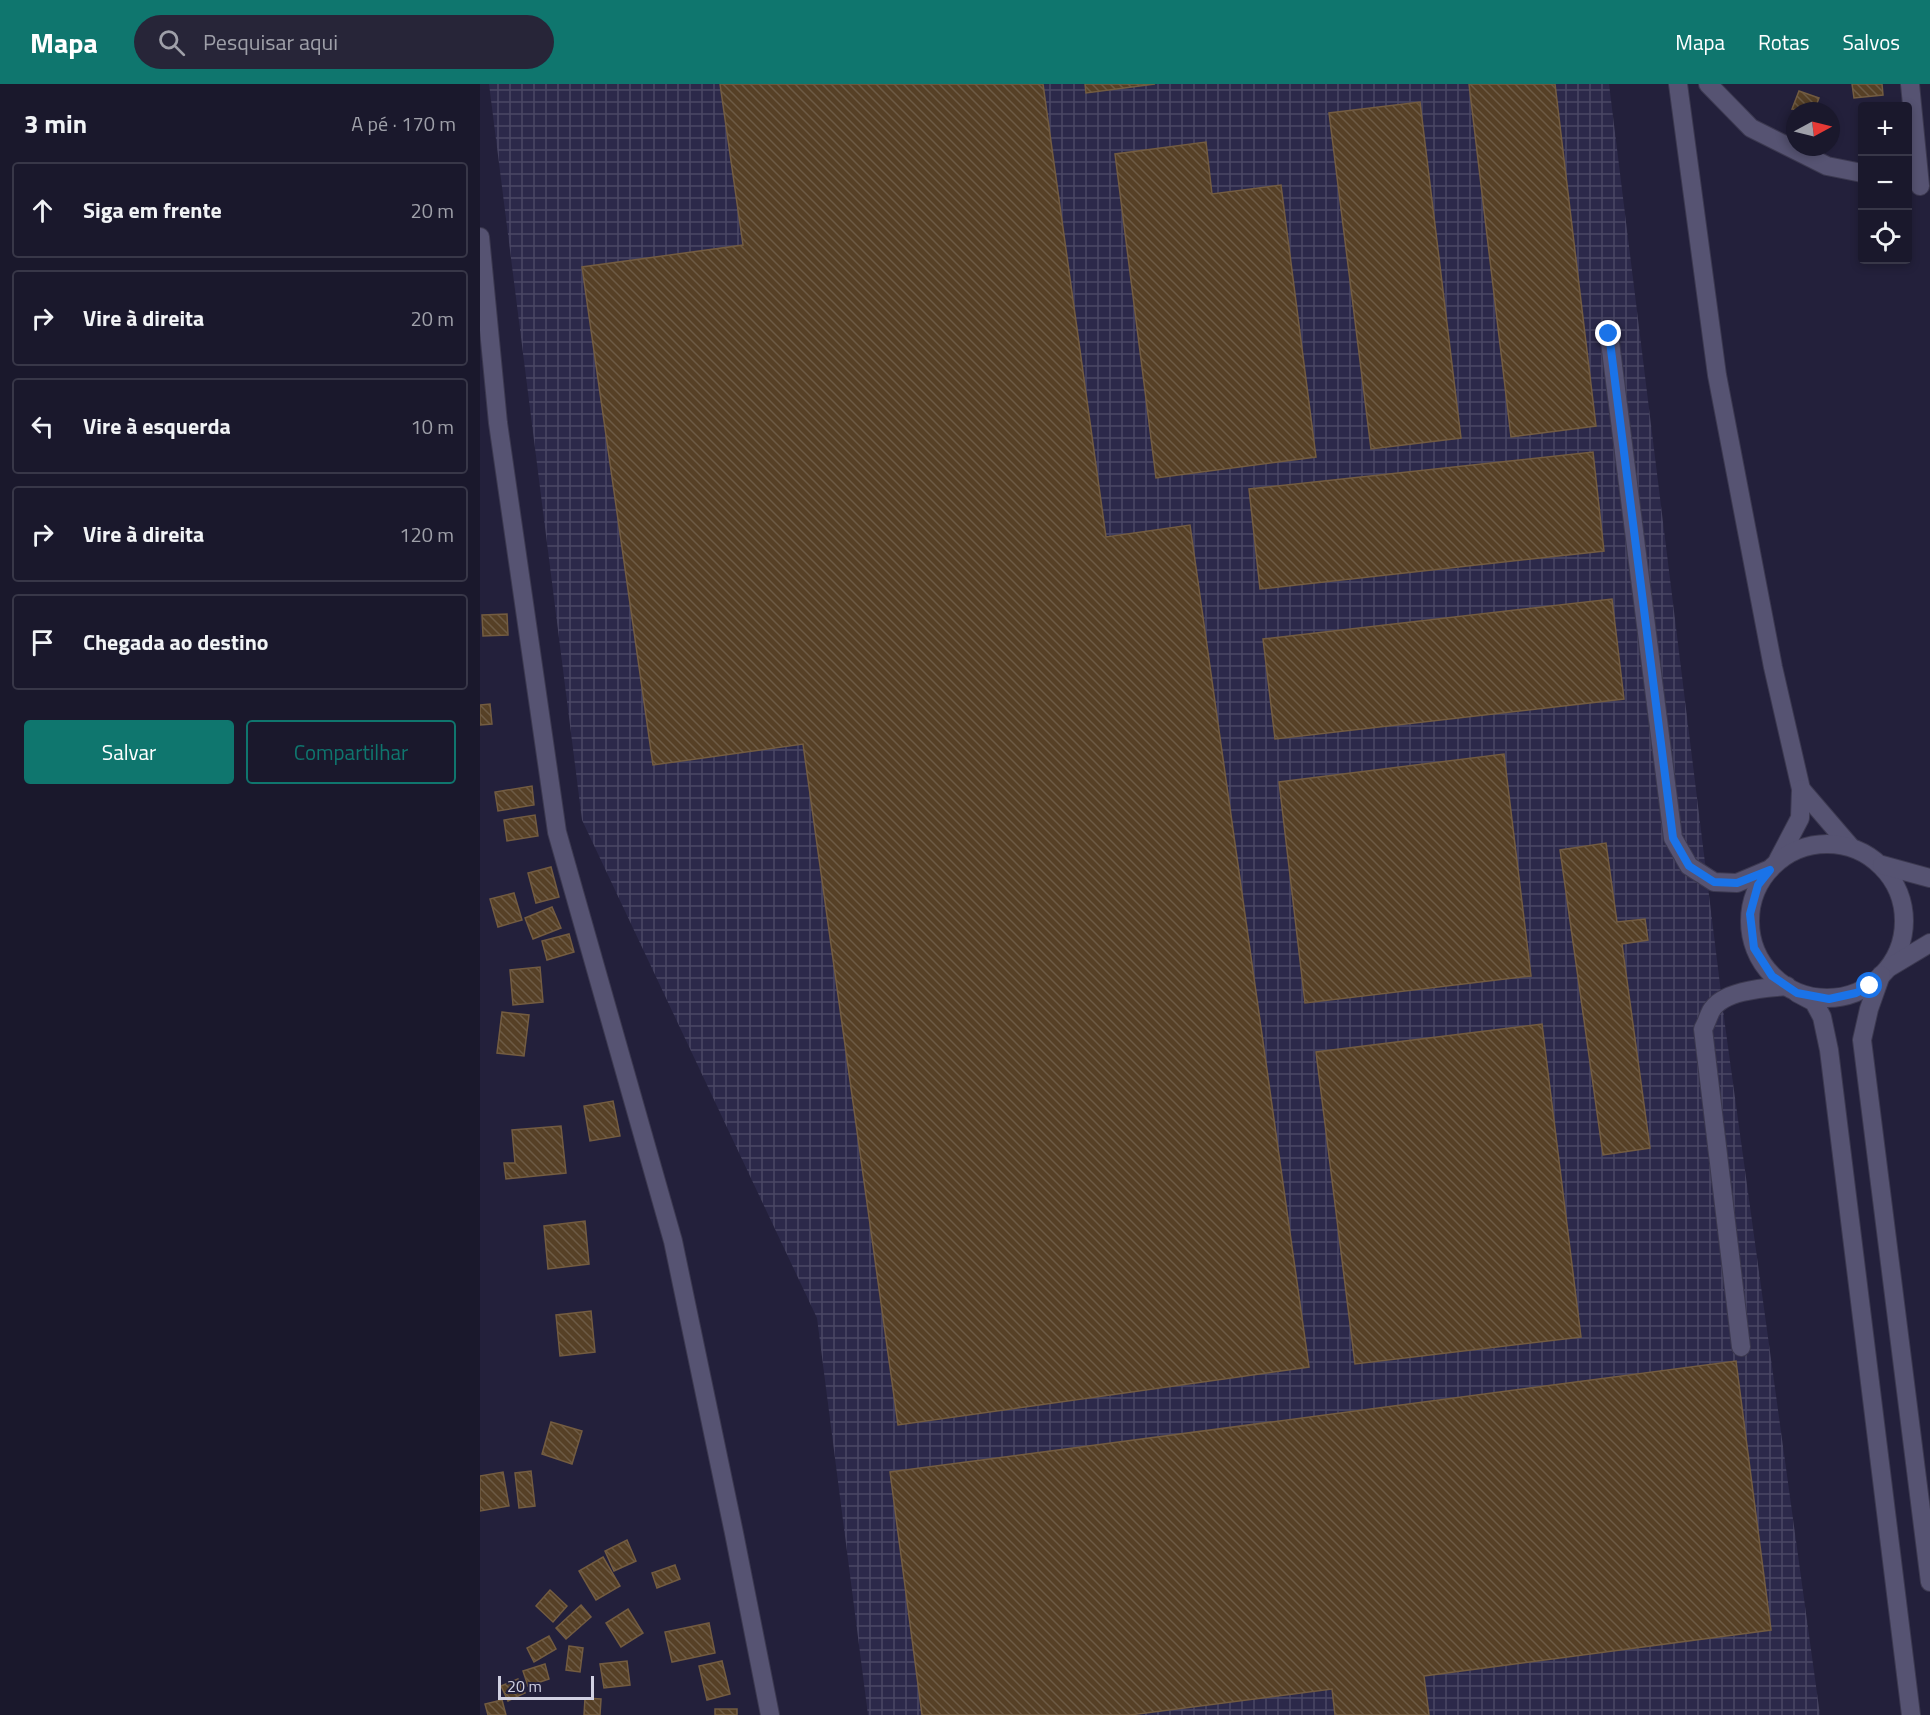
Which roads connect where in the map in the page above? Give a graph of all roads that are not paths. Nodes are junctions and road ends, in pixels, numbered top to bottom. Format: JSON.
{"nodes":[{"id":1,"x":1678,"y":84,"type":"edge"},
{"id":2,"x":1708,"y":84,"type":"edge"},
{"id":3,"x":1910,"y":84,"type":"edge"},
{"id":4,"x":1858,"y":172,"type":"edge"},
{"id":5,"x":1919,"y":185,"type":"edge"},
{"id":6,"x":480,"y":237,"type":"edge"},
{"id":7,"x":1609,"y":334,"type":"dead end"},
{"id":8,"x":1801,"y":789,"type":"junction"},
{"id":9,"x":1850,"y":846,"type":"junction"},
{"id":10,"x":1774,"y":865,"type":"junction"},
{"id":11,"x":1882,"y":866,"type":"junction"},
{"id":12,"x":1930,"y":878,"type":"edge"},
{"id":13,"x":1930,"y":943,"type":"edge"},
{"id":14,"x":1886,"y":971,"type":"junction"},
{"id":15,"x":1792,"y":989,"type":"junction"},
{"id":16,"x":1741,"y":1347,"type":"dead end"},
{"id":17,"x":1930,"y":1582,"type":"edge"},
{"id":18,"x":770,"y":1715,"type":"edge"},
{"id":19,"x":1911,"y":1715,"type":"edge"}],
"edges":[{"from":1,"to":8,"type":"street"},
{"from":2,"to":4,"type":"street"},
{"from":3,"to":5,"type":"street"},
{"from":6,"to":18,"type":"street"},
{"from":7,"to":10,"type":"street"},
{"from":8,"to":9,"type":"street"},
{"from":8,"to":10,"type":"street"},
{"from":9,"to":10,"type":"street"},
{"from":9,"to":11,"type":"street"},
{"from":10,"to":15,"type":"street"},
{"from":11,"to":12,"type":"street"},
{"from":11,"to":14,"type":"street"},
{"from":13,"to":14,"type":"street"},
{"from":14,"to":15,"type":"street"},
{"from":14,"to":17,"type":"street"},
{"from":15,"to":16,"type":"street"},
{"from":15,"to":19,"type":"street"}]}
